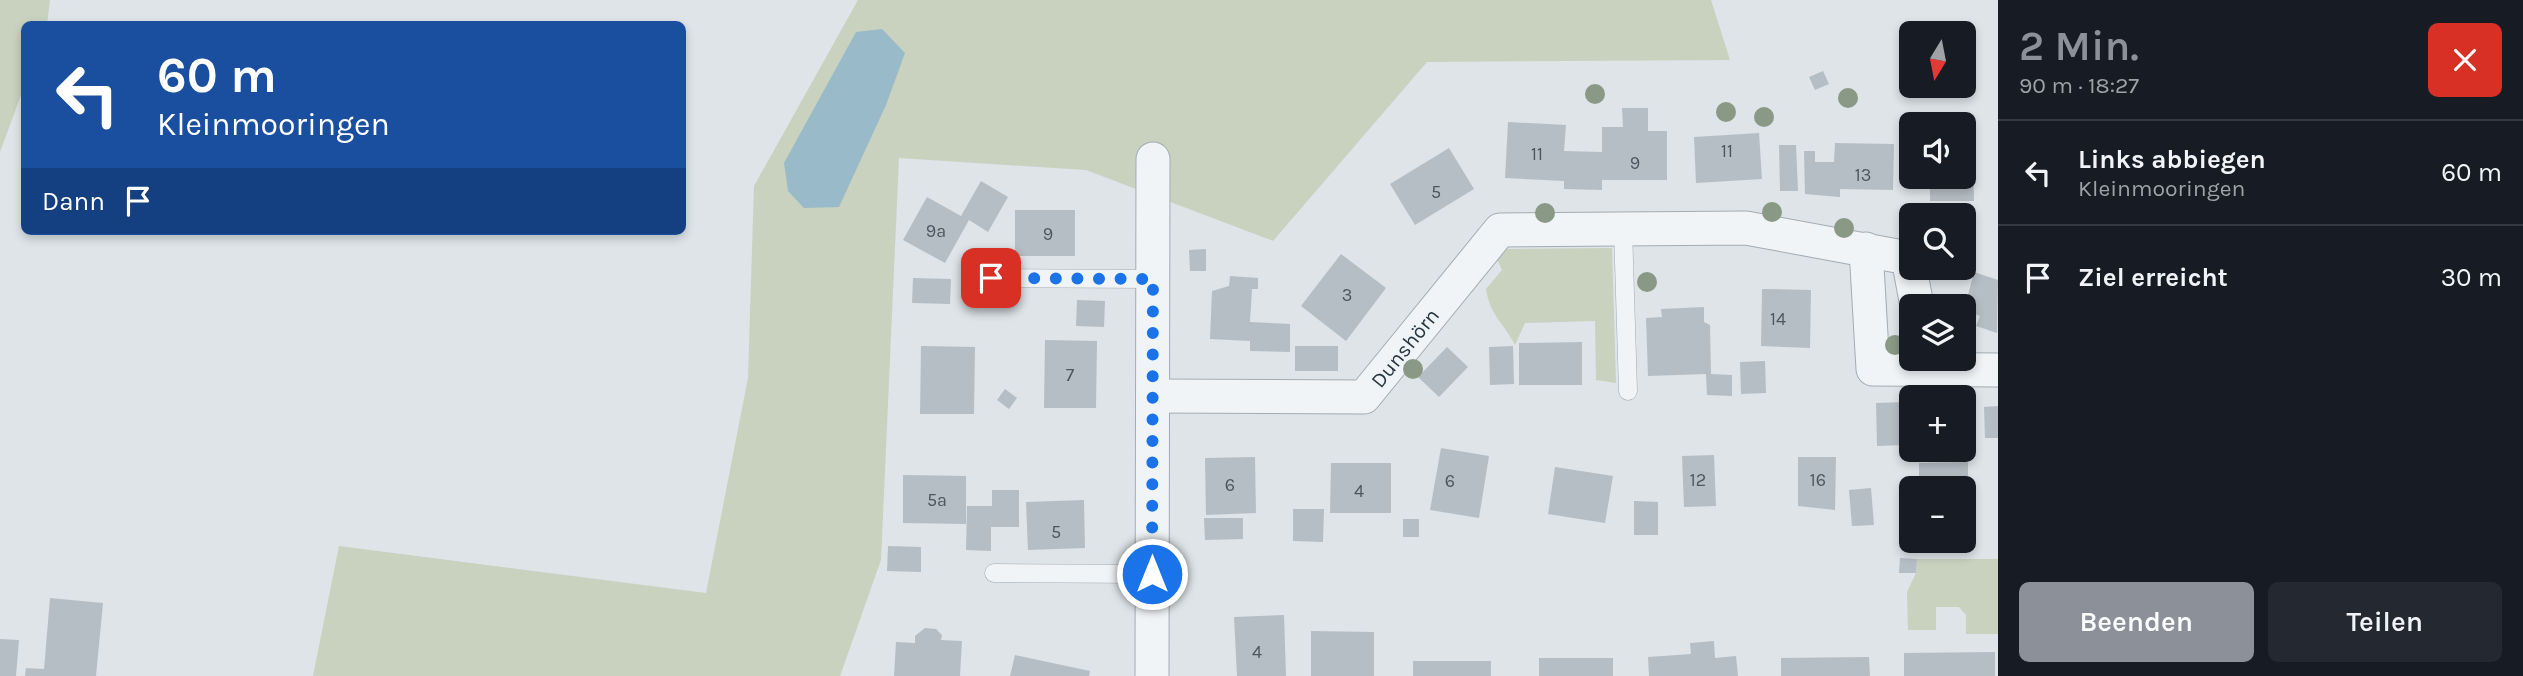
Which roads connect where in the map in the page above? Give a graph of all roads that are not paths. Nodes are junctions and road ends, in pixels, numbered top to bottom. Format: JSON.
{"nodes":[{"id":1,"x":1153,"y":159,"type":"dead end"},
{"id":2,"x":1623,"y":229,"type":"junction"},
{"id":3,"x":1866,"y":249,"type":"junction"},
{"id":4,"x":991,"y":278,"type":"dead end"},
{"id":5,"x":1153,"y":279,"type":"junction"},
{"id":6,"x":1915,"y":294,"type":"edge"},
{"id":7,"x":1899,"y":367,"type":"edge"},
{"id":8,"x":1976,"y":368,"type":"edge"},
{"id":9,"x":1998,"y":370,"type":"edge"},
{"id":10,"x":1628,"y":391,"type":"dead end"},
{"id":11,"x":1153,"y":396,"type":"junction"},
{"id":12,"x":994,"y":573,"type":"dead end"},
{"id":13,"x":1152,"y":574,"type":"junction"},
{"id":14,"x":1152,"y":676,"type":"edge"}],
"edges":[{"from":1,"to":5,"type":"street"},
{"from":2,"to":3,"type":"street","name":"Dunshörn"},
{"from":2,"to":10,"type":"lane"},
{"from":2,"to":11,"type":"street","name":"Dunshörn"},
{"from":3,"to":6,"type":"street","name":"Dunshörn"},
{"from":3,"to":7,"type":"street"},
{"from":4,"to":5,"type":"lane"},
{"from":5,"to":11,"type":"street"},
{"from":8,"to":9,"type":"street"},
{"from":11,"to":13,"type":"street"},
{"from":12,"to":13,"type":"lane"},
{"from":13,"to":14,"type":"street"}]}
